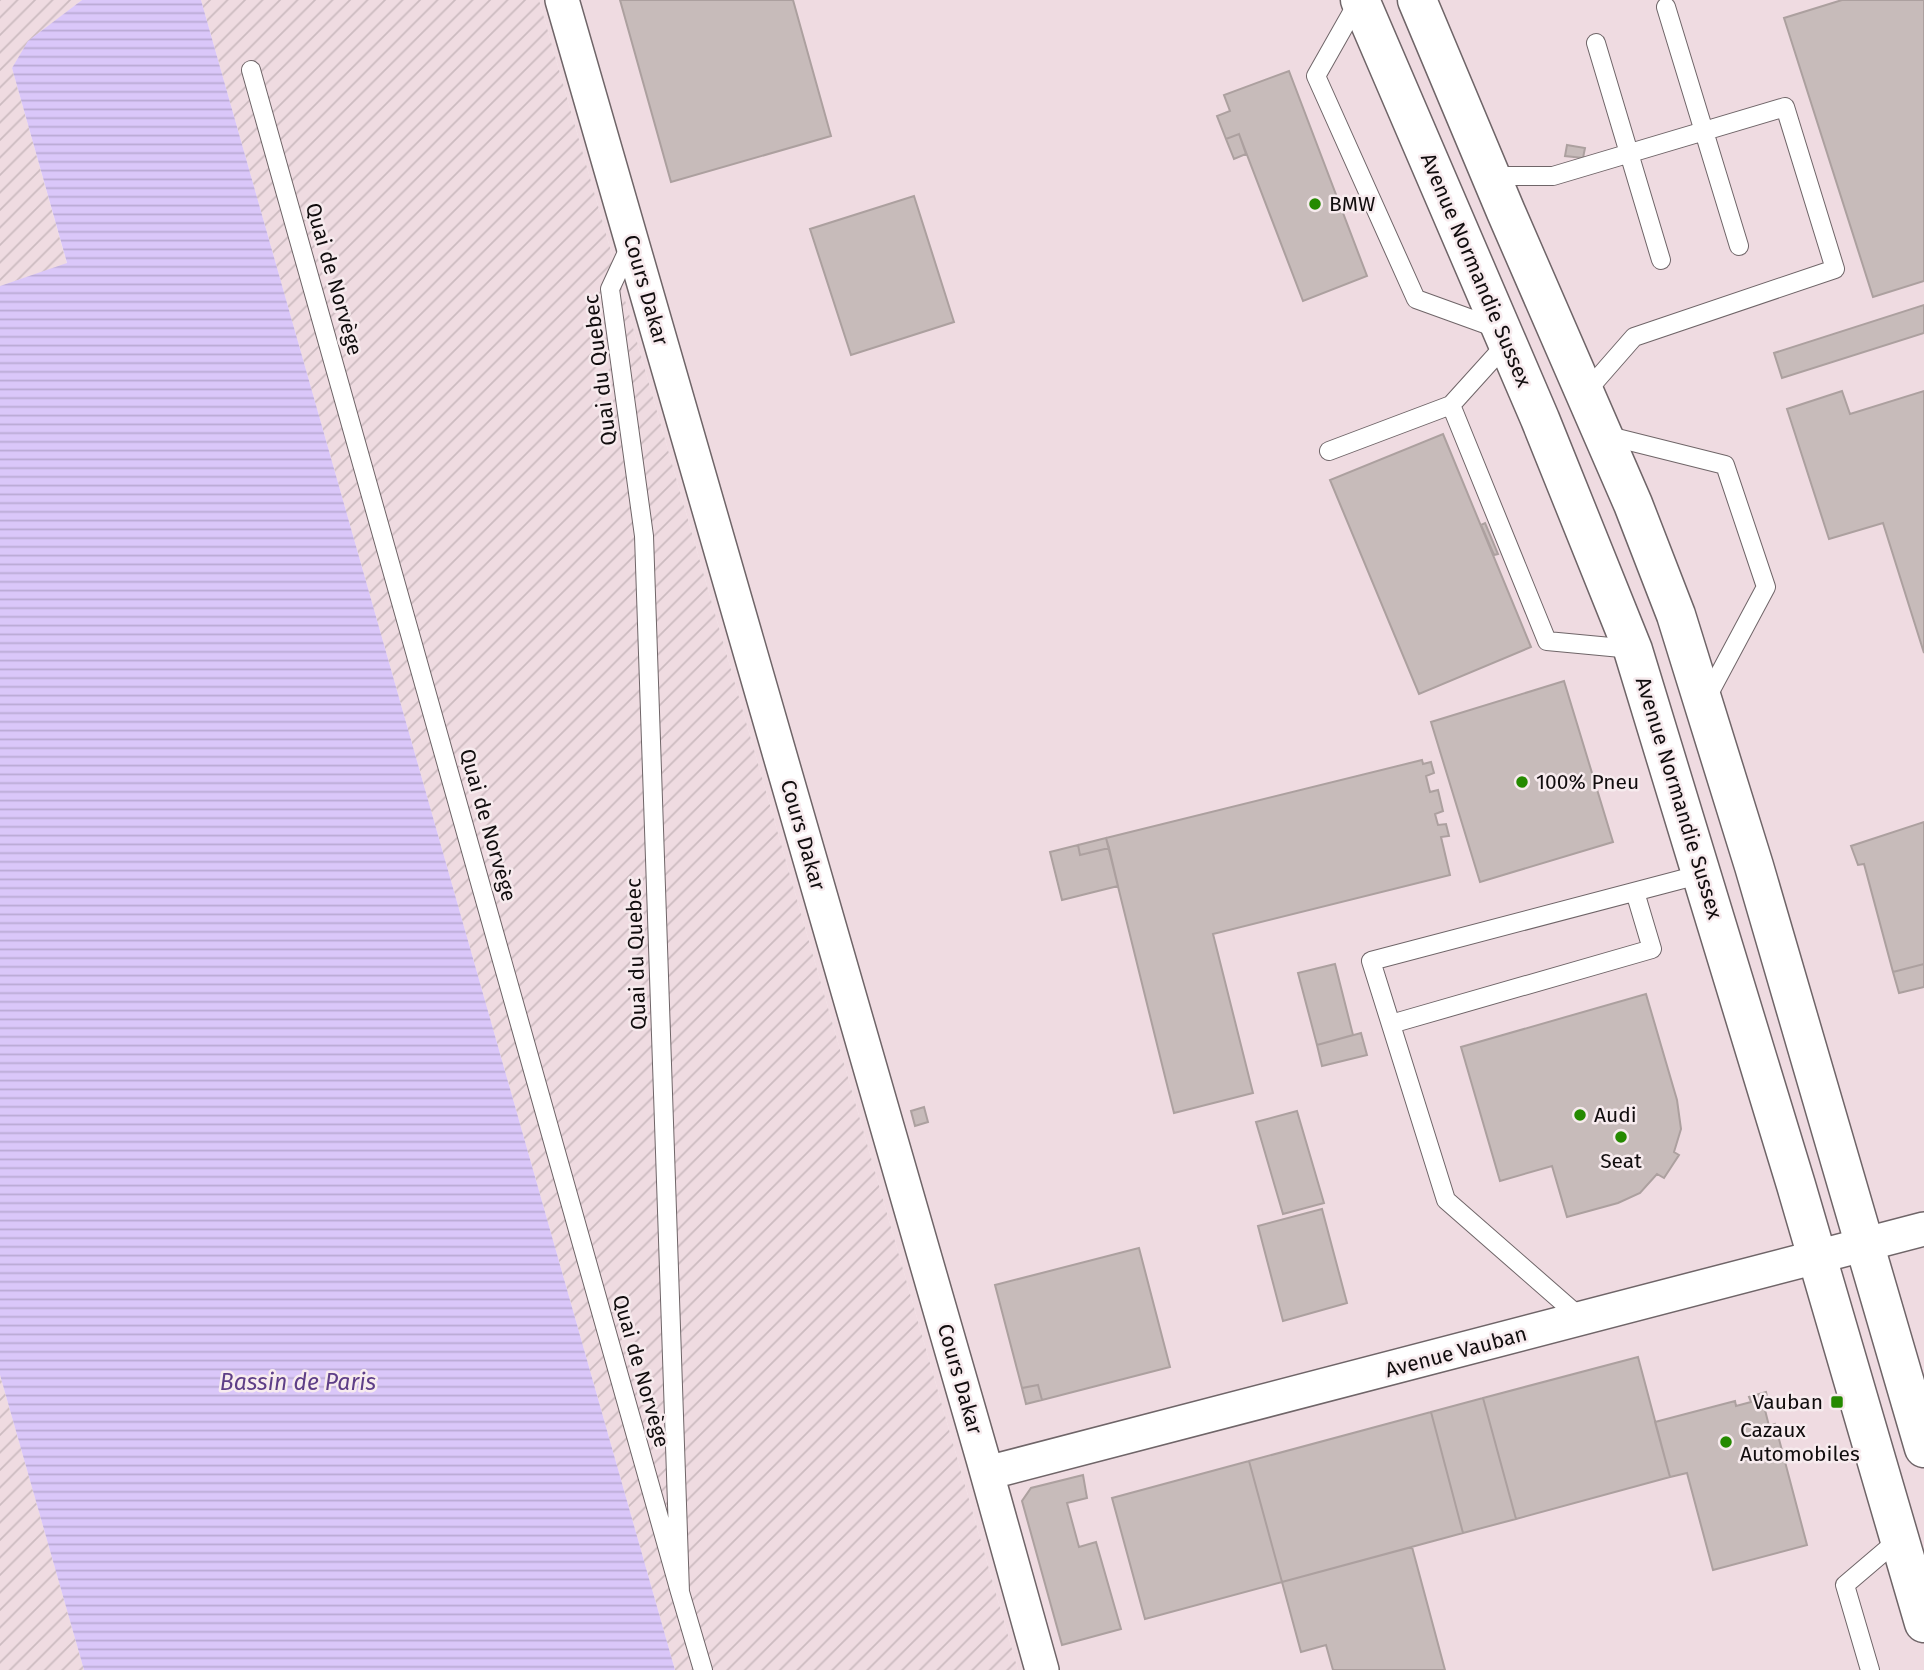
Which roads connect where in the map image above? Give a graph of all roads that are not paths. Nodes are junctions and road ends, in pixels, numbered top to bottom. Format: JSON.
{"nodes":[{"id":1,"x":562,"y":0,"type":"edge"},
{"id":2,"x":1360,"y":0,"type":"edge"},
{"id":3,"x":1417,"y":0,"type":"edge"},
{"id":4,"x":1666,"y":6,"type":"dead end"},
{"id":5,"x":1596,"y":43,"type":"dead end"},
{"id":6,"x":251,"y":70,"type":"dead end"},
{"id":7,"x":1704,"y":132,"type":"junction"},
{"id":8,"x":1629,"y":154,"type":"junction"},
{"id":9,"x":1490,"y":176,"type":"junction"},
{"id":10,"x":632,"y":241,"type":"junction"},
{"id":11,"x":1740,"y":246,"type":"dead end"},
{"id":12,"x":1661,"y":260,"type":"dead end"},
{"id":13,"x":1505,"y":337,"type":"junction"},
{"id":14,"x":1585,"y":393,"type":"junction"},
{"id":15,"x":1451,"y":405,"type":"junction"},
{"id":16,"x":1603,"y":435,"type":"junction"},
{"id":17,"x":1329,"y":451,"type":"dead end"},
{"id":18,"x":1633,"y":650,"type":"junction"},
{"id":19,"x":1704,"y":705,"type":"junction"},
{"id":20,"x":1702,"y":874,"type":"junction"},
{"id":21,"x":1635,"y":892,"type":"junction"},
{"id":22,"x":1391,"y":1024,"type":"junction"},
{"id":23,"x":1924,"y":1229,"type":"edge"},
{"id":24,"x":1864,"y":1245,"type":"junction"},
{"id":25,"x":1816,"y":1257,"type":"junction"},
{"id":26,"x":1582,"y":1319,"type":"junction"},
{"id":27,"x":1924,"y":1448,"type":"edge"},
{"id":28,"x":987,"y":1473,"type":"junction"},
{"id":29,"x":1899,"y":1539,"type":"junction"},
{"id":30,"x":680,"y":1592,"type":"junction"},
{"id":31,"x":1924,"y":1623,"type":"edge"},
{"id":32,"x":704,"y":1670,"type":"edge"},
{"id":33,"x":1042,"y":1670,"type":"edge"},
{"id":34,"x":1870,"y":1670,"type":"edge"}],
"edges":[{"from":1,"to":10,"type":"street","name":"Cours Dakar"},
{"from":2,"to":13,"type":"main road","name":"Avenue Normandie Sussex"},
{"from":2,"to":13,"type":"lane"},
{"from":3,"to":9,"type":"main road"},
{"from":4,"to":7,"type":"lane"},
{"from":5,"to":8,"type":"lane"},
{"from":6,"to":30,"type":"lane","name":"Quai de Norvège"},
{"from":7,"to":8,"type":"lane"},
{"from":7,"to":11,"type":"lane"},
{"from":7,"to":14,"type":"lane"},
{"from":8,"to":9,"type":"lane"},
{"from":8,"to":12,"type":"lane"},
{"from":9,"to":14,"type":"main road"},
{"from":10,"to":28,"type":"street","name":"Cours Dakar"},
{"from":10,"to":30,"type":"lane","name":"Quai du Quebec"},
{"from":13,"to":15,"type":"lane"},
{"from":13,"to":18,"type":"main road","name":"Avenue Normandie Sussex"},
{"from":14,"to":16,"type":"main road"},
{"from":15,"to":17,"type":"lane"},
{"from":15,"to":18,"type":"lane"},
{"from":16,"to":19,"type":"main road"},
{"from":16,"to":19,"type":"lane"},
{"from":18,"to":20,"type":"main road","name":"Avenue Normandie Sussex"},
{"from":19,"to":24,"type":"main road"},
{"from":20,"to":21,"type":"lane"},
{"from":20,"to":25,"type":"main road","name":"Avenue Normandie Sussex"},
{"from":21,"to":22,"type":"lane"},
{"from":21,"to":22,"type":"lane"},
{"from":22,"to":26,"type":"lane"},
{"from":23,"to":24,"type":"street","name":"Avenue Vauban"},
{"from":24,"to":25,"type":"street","name":"Avenue Vauban"},
{"from":24,"to":27,"type":"main road"},
{"from":25,"to":26,"type":"street","name":"Avenue Vauban"},
{"from":25,"to":29,"type":"main road","name":"Avenue Normandie Sussex"},
{"from":26,"to":28,"type":"street","name":"Avenue Vauban"},
{"from":28,"to":33,"type":"street","name":"Cours Dakar"},
{"from":29,"to":31,"type":"main road","name":"Avenue Normandie Sussex"},
{"from":29,"to":34,"type":"lane"},
{"from":30,"to":32,"type":"lane","name":"Quai du Quebec"}]}
